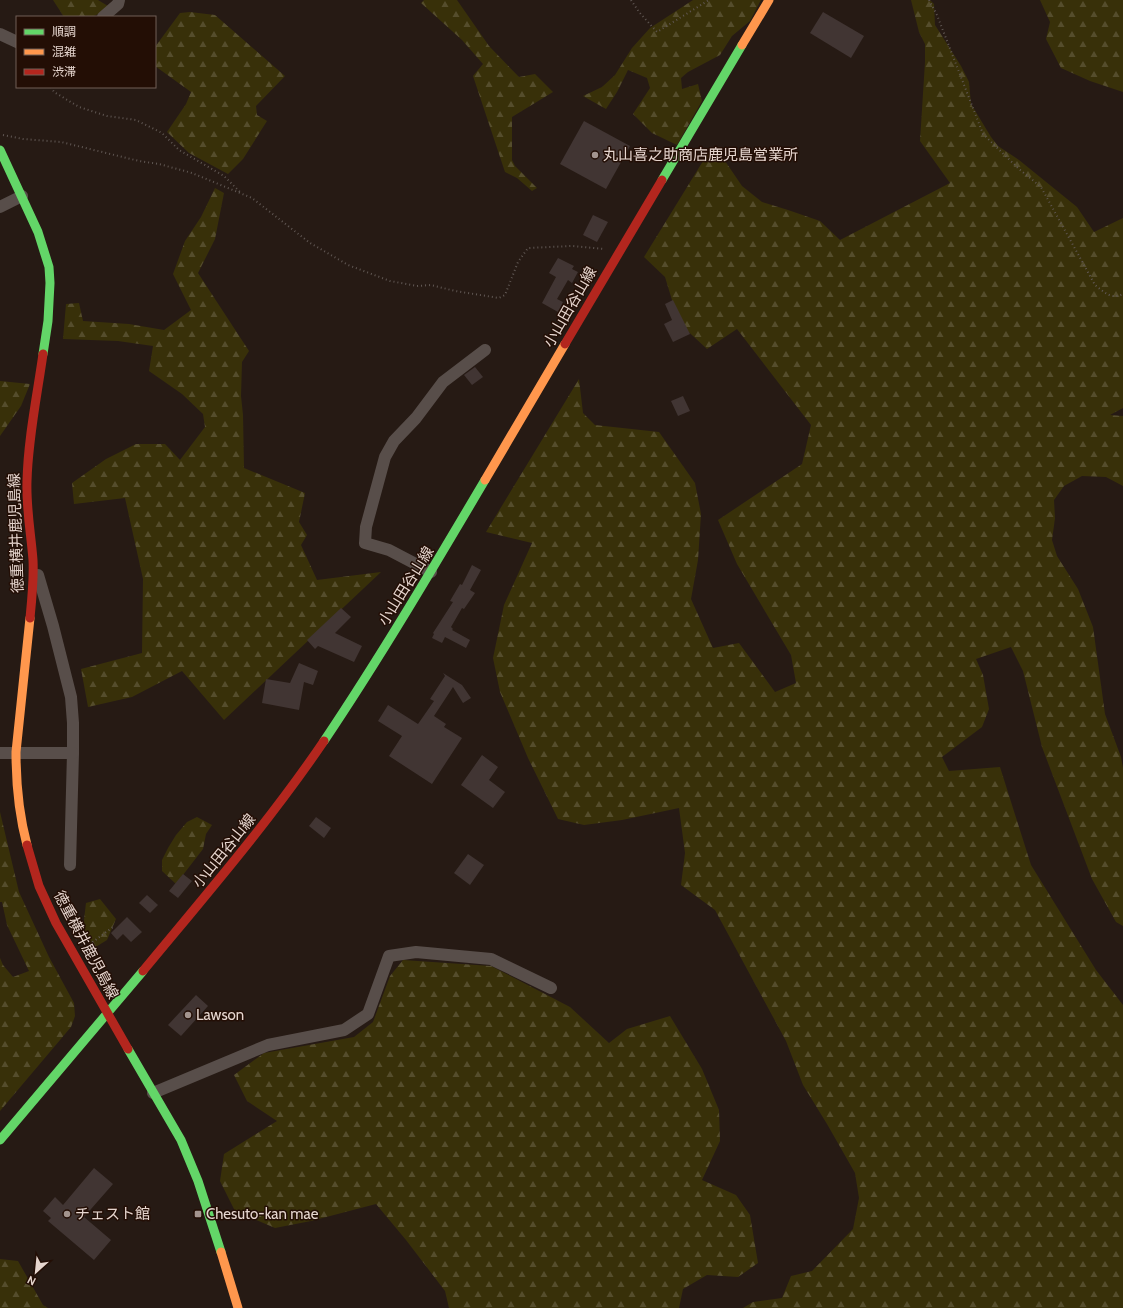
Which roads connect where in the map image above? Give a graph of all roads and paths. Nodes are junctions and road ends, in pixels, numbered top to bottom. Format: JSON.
{"nodes":[{"id":1,"x":119,"y":0,"type":"edge"},
{"id":2,"x":631,"y":0,"type":"edge"},
{"id":3,"x":708,"y":0,"type":"edge"},
{"id":4,"x":769,"y":0,"type":"edge"},
{"id":5,"x":929,"y":0,"type":"edge"},
{"id":6,"x":104,"y":16,"type":"edge"},
{"id":7,"x":0,"y":34,"type":"edge"},
{"id":8,"x":16,"y":42,"type":"edge"},
{"id":9,"x":52,"y":88,"type":"edge"},
{"id":10,"x":0,"y":135,"type":"edge"},
{"id":11,"x":0,"y":150,"type":"edge"},
{"id":12,"x":242,"y":194,"type":"junction"},
{"id":13,"x":22,"y":196,"type":"junction"},
{"id":14,"x":0,"y":207,"type":"edge"},
{"id":15,"x":620,"y":250,"type":"junction"},
{"id":16,"x":1123,"y":294,"type":"edge"},
{"id":17,"x":485,"y":350,"type":"dead end"},
{"id":18,"x":33,"y":561,"type":"junction"},
{"id":19,"x":431,"y":572,"type":"junction"},
{"id":20,"x":16,"y":752,"type":"junction"},
{"id":21,"x":0,"y":753,"type":"edge"},
{"id":22,"x":73,"y":753,"type":"junction"},
{"id":23,"x":70,"y":865,"type":"dead end"},
{"id":24,"x":113,"y":927,"type":"dead end"},
{"id":25,"x":74,"y":955,"type":"junction"},
{"id":26,"x":551,"y":988,"type":"dead end"},
{"id":27,"x":107,"y":1014,"type":"junction"},
{"id":28,"x":153,"y":1092,"type":"junction"},
{"id":29,"x":0,"y":1140,"type":"edge"},
{"id":30,"x":238,"y":1308,"type":"edge"}],
"edges":[{"from":1,"to":6,"type":"street"},
{"from":2,"to":3,"type":"path"},
{"from":4,"to":15,"type":"main road","name":"小山田谷山線"},
{"from":5,"to":16,"type":"path"},
{"from":7,"to":8,"type":"street"},
{"from":9,"to":12,"type":"path"},
{"from":10,"to":12,"type":"path"},
{"from":11,"to":13,"type":"main road","name":"徳重横井鹿児島線"},
{"from":12,"to":15,"type":"path"},
{"from":13,"to":14,"type":"street"},
{"from":13,"to":18,"type":"main road","name":"徳重横井鹿児島線"},
{"from":15,"to":19,"type":"main road","name":"小山田谷山線"},
{"from":17,"to":19,"type":"street"},
{"from":18,"to":20,"type":"main road","name":"徳重横井鹿児島線"},
{"from":18,"to":22,"type":"street"},
{"from":19,"to":27,"type":"main road","name":"小山田谷山線"},
{"from":20,"to":21,"type":"street"},
{"from":20,"to":22,"type":"street"},
{"from":20,"to":25,"type":"main road","name":"徳重横井鹿児島線"},
{"from":22,"to":23,"type":"street"},
{"from":24,"to":25,"type":"path"},
{"from":25,"to":27,"type":"main road","name":"徳重横井鹿児島線"},
{"from":26,"to":28,"type":"street"},
{"from":27,"to":28,"type":"main road","name":"徳重横井鹿児島線"},
{"from":27,"to":29,"type":"main road","name":"小山田谷山線"},
{"from":28,"to":30,"type":"main road","name":"徳重横井鹿児島線"}]}
